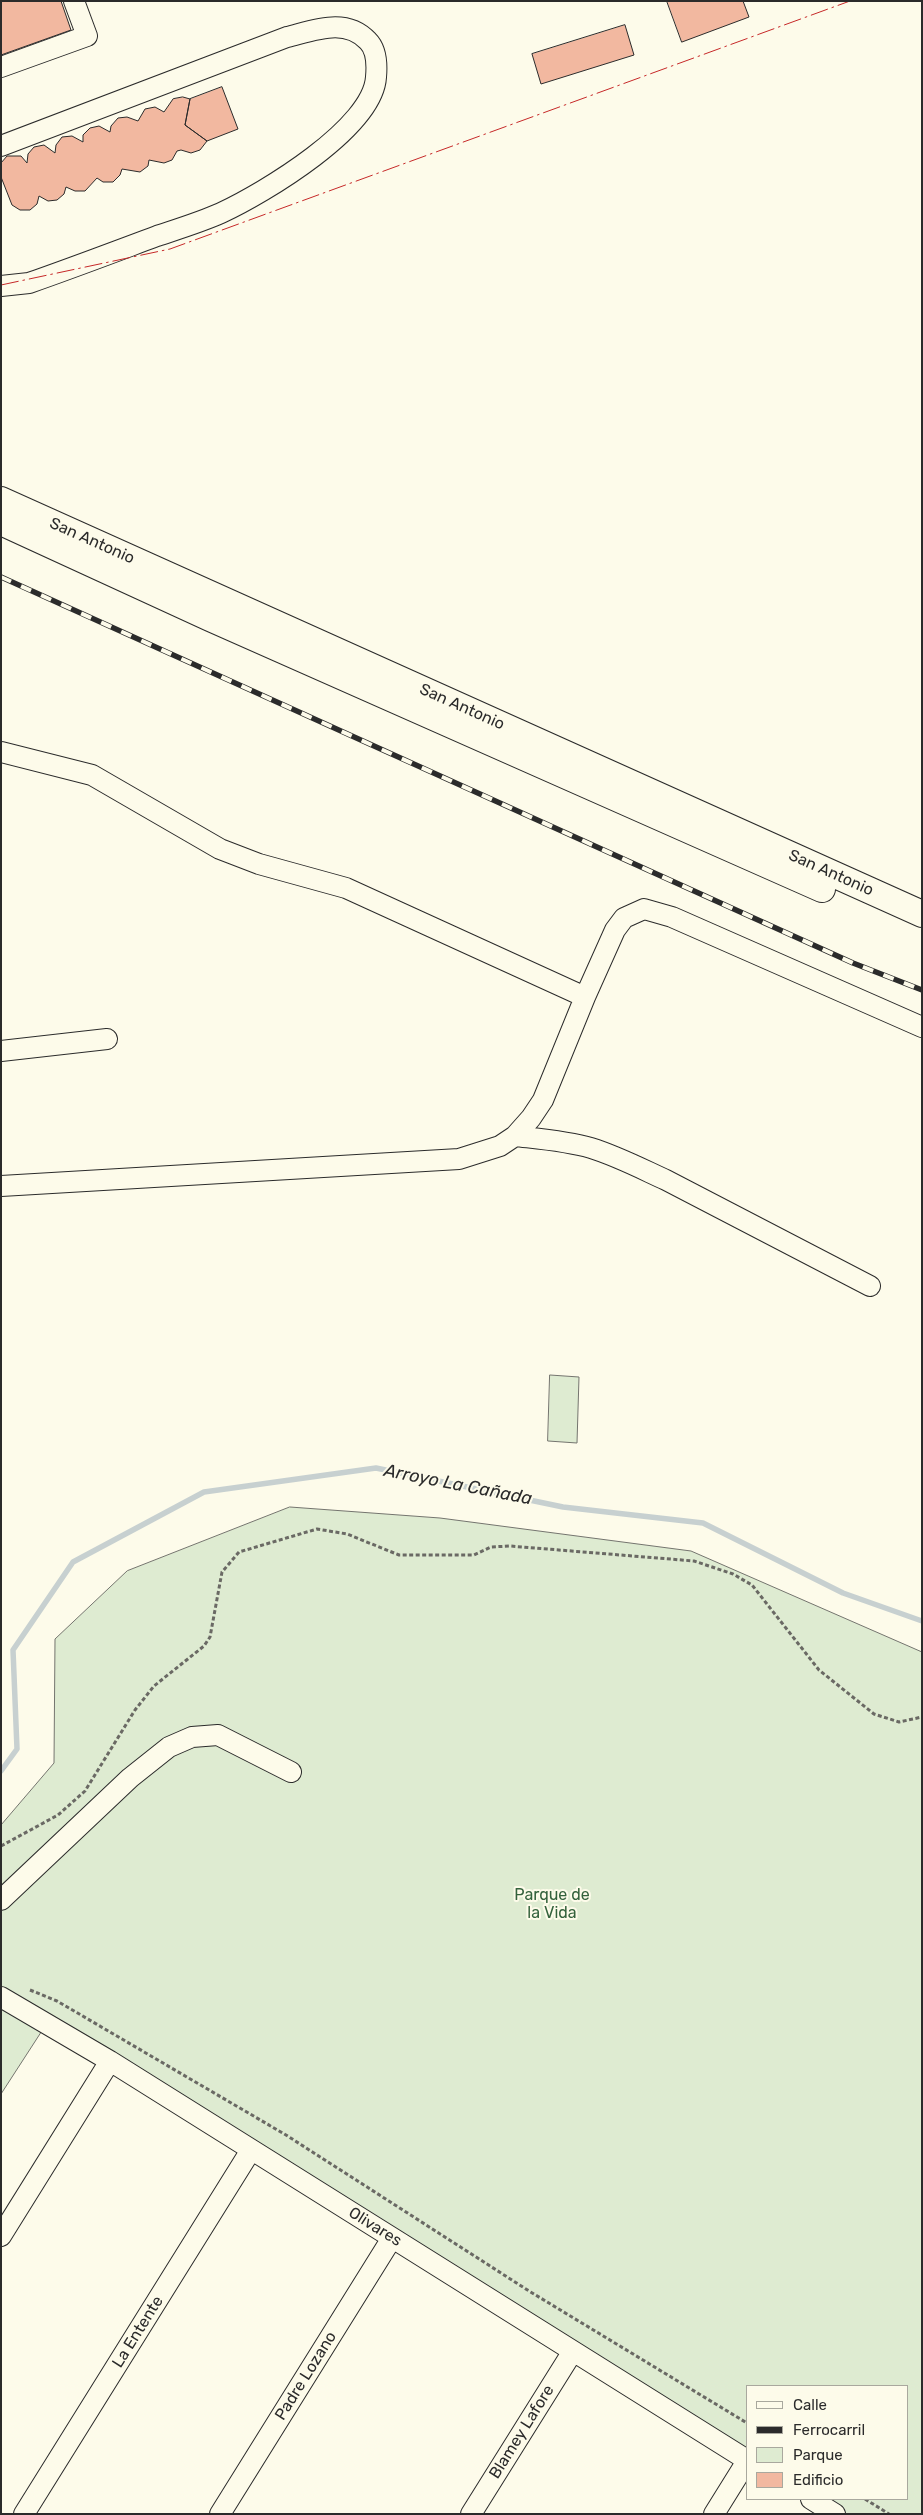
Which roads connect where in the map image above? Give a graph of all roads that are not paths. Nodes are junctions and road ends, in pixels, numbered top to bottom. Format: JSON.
{"nodes":[{"id":1,"x":74,"y":1,"type":"edge"},
{"id":2,"x":1,"y":67,"type":"edge"},
{"id":3,"x":1,"y":146,"type":"edge"},
{"id":4,"x":1,"y":286,"type":"edge"},
{"id":5,"x":1,"y":500,"type":"edge"},
{"id":6,"x":1,"y":522,"type":"edge"},
{"id":7,"x":1,"y":752,"type":"edge"},
{"id":8,"x":922,"y":914,"type":"edge"},
{"id":9,"x":922,"y":933,"type":"edge"},
{"id":10,"x":585,"y":997,"type":"junction"},
{"id":11,"x":922,"y":1027,"type":"edge"},
{"id":12,"x":108,"y":1039,"type":"dead end"},
{"id":13,"x":1,"y":1051,"type":"edge"},
{"id":14,"x":515,"y":1136,"type":"junction"},
{"id":15,"x":1,"y":1186,"type":"edge"},
{"id":16,"x":870,"y":1286,"type":"dead end"},
{"id":17,"x":291,"y":1772,"type":"dead end"},
{"id":18,"x":1,"y":1900,"type":"edge"},
{"id":19,"x":1,"y":1997,"type":"edge"},
{"id":20,"x":110,"y":2061,"type":"junction"},
{"id":21,"x":252,"y":2150,"type":"junction"},
{"id":22,"x":1,"y":2236,"type":"edge"},
{"id":23,"x":392,"y":2238,"type":"junction"},
{"id":24,"x":573,"y":2351,"type":"junction"},
{"id":25,"x":746,"y":2459,"type":"edge"},
{"id":26,"x":746,"y":2462,"type":"edge"},
{"id":27,"x":813,"y":2500,"type":"edge"},
{"id":28,"x":24,"y":2514,"type":"edge"},
{"id":29,"x":220,"y":2514,"type":"edge"},
{"id":30,"x":471,"y":2514,"type":"edge"},
{"id":31,"x":714,"y":2514,"type":"edge"},
{"id":32,"x":835,"y":2514,"type":"edge"}],
"edges":[{"from":1,"to":2,"type":"street"},
{"from":3,"to":4,"type":"street"},
{"from":5,"to":8,"type":"main road","name":"San Antonio"},
{"from":6,"to":9,"type":"main road","name":"San Antonio"},
{"from":7,"to":10,"type":"street"},
{"from":10,"to":11,"type":"street"},
{"from":10,"to":14,"type":"street"},
{"from":12,"to":13,"type":"street"},
{"from":14,"to":15,"type":"street"},
{"from":14,"to":16,"type":"street"},
{"from":17,"to":18,"type":"street"},
{"from":19,"to":20,"type":"street","name":"Olivares"},
{"from":20,"to":21,"type":"street","name":"Olivares"},
{"from":20,"to":22,"type":"street"},
{"from":21,"to":23,"type":"street","name":"Olivares"},
{"from":21,"to":28,"type":"street","name":"La Entente"},
{"from":23,"to":24,"type":"street","name":"Olivares"},
{"from":23,"to":29,"type":"street","name":"Padre Lozano"},
{"from":24,"to":25,"type":"street","name":"Olivares"},
{"from":24,"to":30,"type":"street","name":"Blamey Lafore"},
{"from":26,"to":31,"type":"street"},
{"from":27,"to":32,"type":"street"}]}
